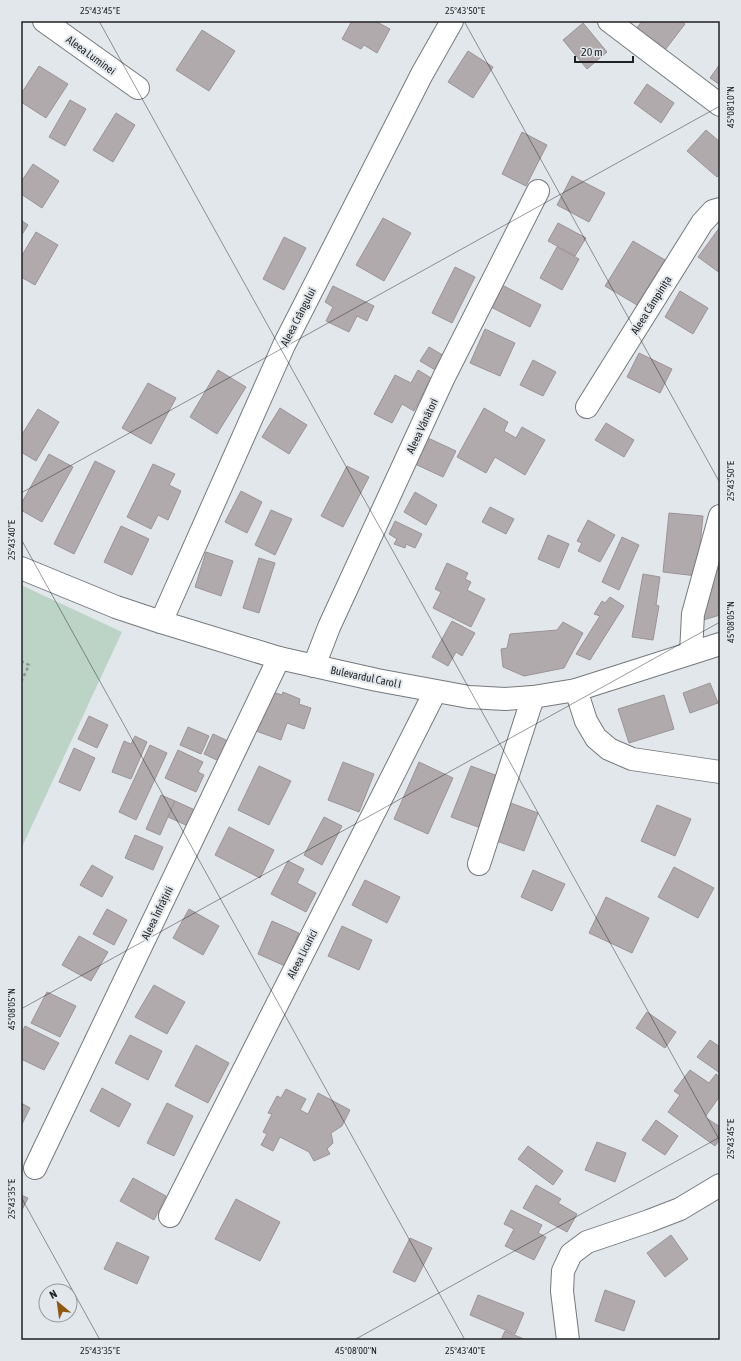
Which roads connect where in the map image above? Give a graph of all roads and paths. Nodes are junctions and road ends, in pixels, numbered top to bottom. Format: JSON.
{"nodes":[{"id":1,"x":44,"y":21,"type":"edge"},
{"id":2,"x":452,"y":21,"type":"edge"},
{"id":3,"x":609,"y":21,"type":"edge"},
{"id":4,"x":138,"y":88,"type":"dead end"},
{"id":5,"x":720,"y":105,"type":"edge"},
{"id":6,"x":538,"y":191,"type":"dead end"},
{"id":7,"x":720,"y":209,"type":"edge"},
{"id":8,"x":587,"y":407,"type":"dead end"},
{"id":9,"x":720,"y":516,"type":"edge"},
{"id":10,"x":21,"y":568,"type":"edge"},
{"id":11,"x":161,"y":622,"type":"junction"},
{"id":12,"x":720,"y":644,"type":"edge"},
{"id":13,"x":691,"y":653,"type":"junction"},
{"id":14,"x":279,"y":658,"type":"junction"},
{"id":15,"x":21,"y":661,"type":"edge"},
{"id":16,"x":314,"y":666,"type":"junction"},
{"id":17,"x":21,"y":682,"type":"edge"},
{"id":18,"x":576,"y":690,"type":"junction"},
{"id":19,"x":435,"y":692,"type":"junction"},
{"id":20,"x":533,"y":697,"type":"junction"},
{"id":21,"x":720,"y":772,"type":"edge"},
{"id":22,"x":479,"y":864,"type":"dead end"},
{"id":23,"x":35,"y":1168,"type":"dead end"},
{"id":24,"x":720,"y":1185,"type":"edge"},
{"id":25,"x":170,"y":1216,"type":"dead end"},
{"id":26,"x":568,"y":1340,"type":"edge"}],
"edges":[{"from":1,"to":4,"type":"street","name":"Aleea Luminei"},
{"from":2,"to":11,"type":"street","name":"Aleea Crângului"},
{"from":3,"to":5,"type":"street"},
{"from":6,"to":16,"type":"street","name":"Aleea Vânători"},
{"from":7,"to":8,"type":"street","name":"Aleea Câmpinița"},
{"from":9,"to":13,"type":"street"},
{"from":10,"to":11,"type":"street","name":"Bulevardul Carol I"},
{"from":11,"to":14,"type":"street","name":"Bulevardul Carol I"},
{"from":12,"to":13,"type":"street","name":"Bulevardul Carol I"},
{"from":13,"to":18,"type":"street","name":"Bulevardul Carol I"},
{"from":14,"to":16,"type":"street","name":"Bulevardul Carol I"},
{"from":14,"to":23,"type":"street","name":"Aleea Înfrățirii"},
{"from":15,"to":17,"type":"path"},
{"from":16,"to":19,"type":"street","name":"Bulevardul Carol I"},
{"from":18,"to":20,"type":"street","name":"Bulevardul Carol I"},
{"from":18,"to":21,"type":"street"},
{"from":19,"to":20,"type":"street","name":"Bulevardul Carol I"},
{"from":19,"to":25,"type":"street","name":"Aleea Licurici"},
{"from":20,"to":22,"type":"street"},
{"from":24,"to":26,"type":"street"}]}
